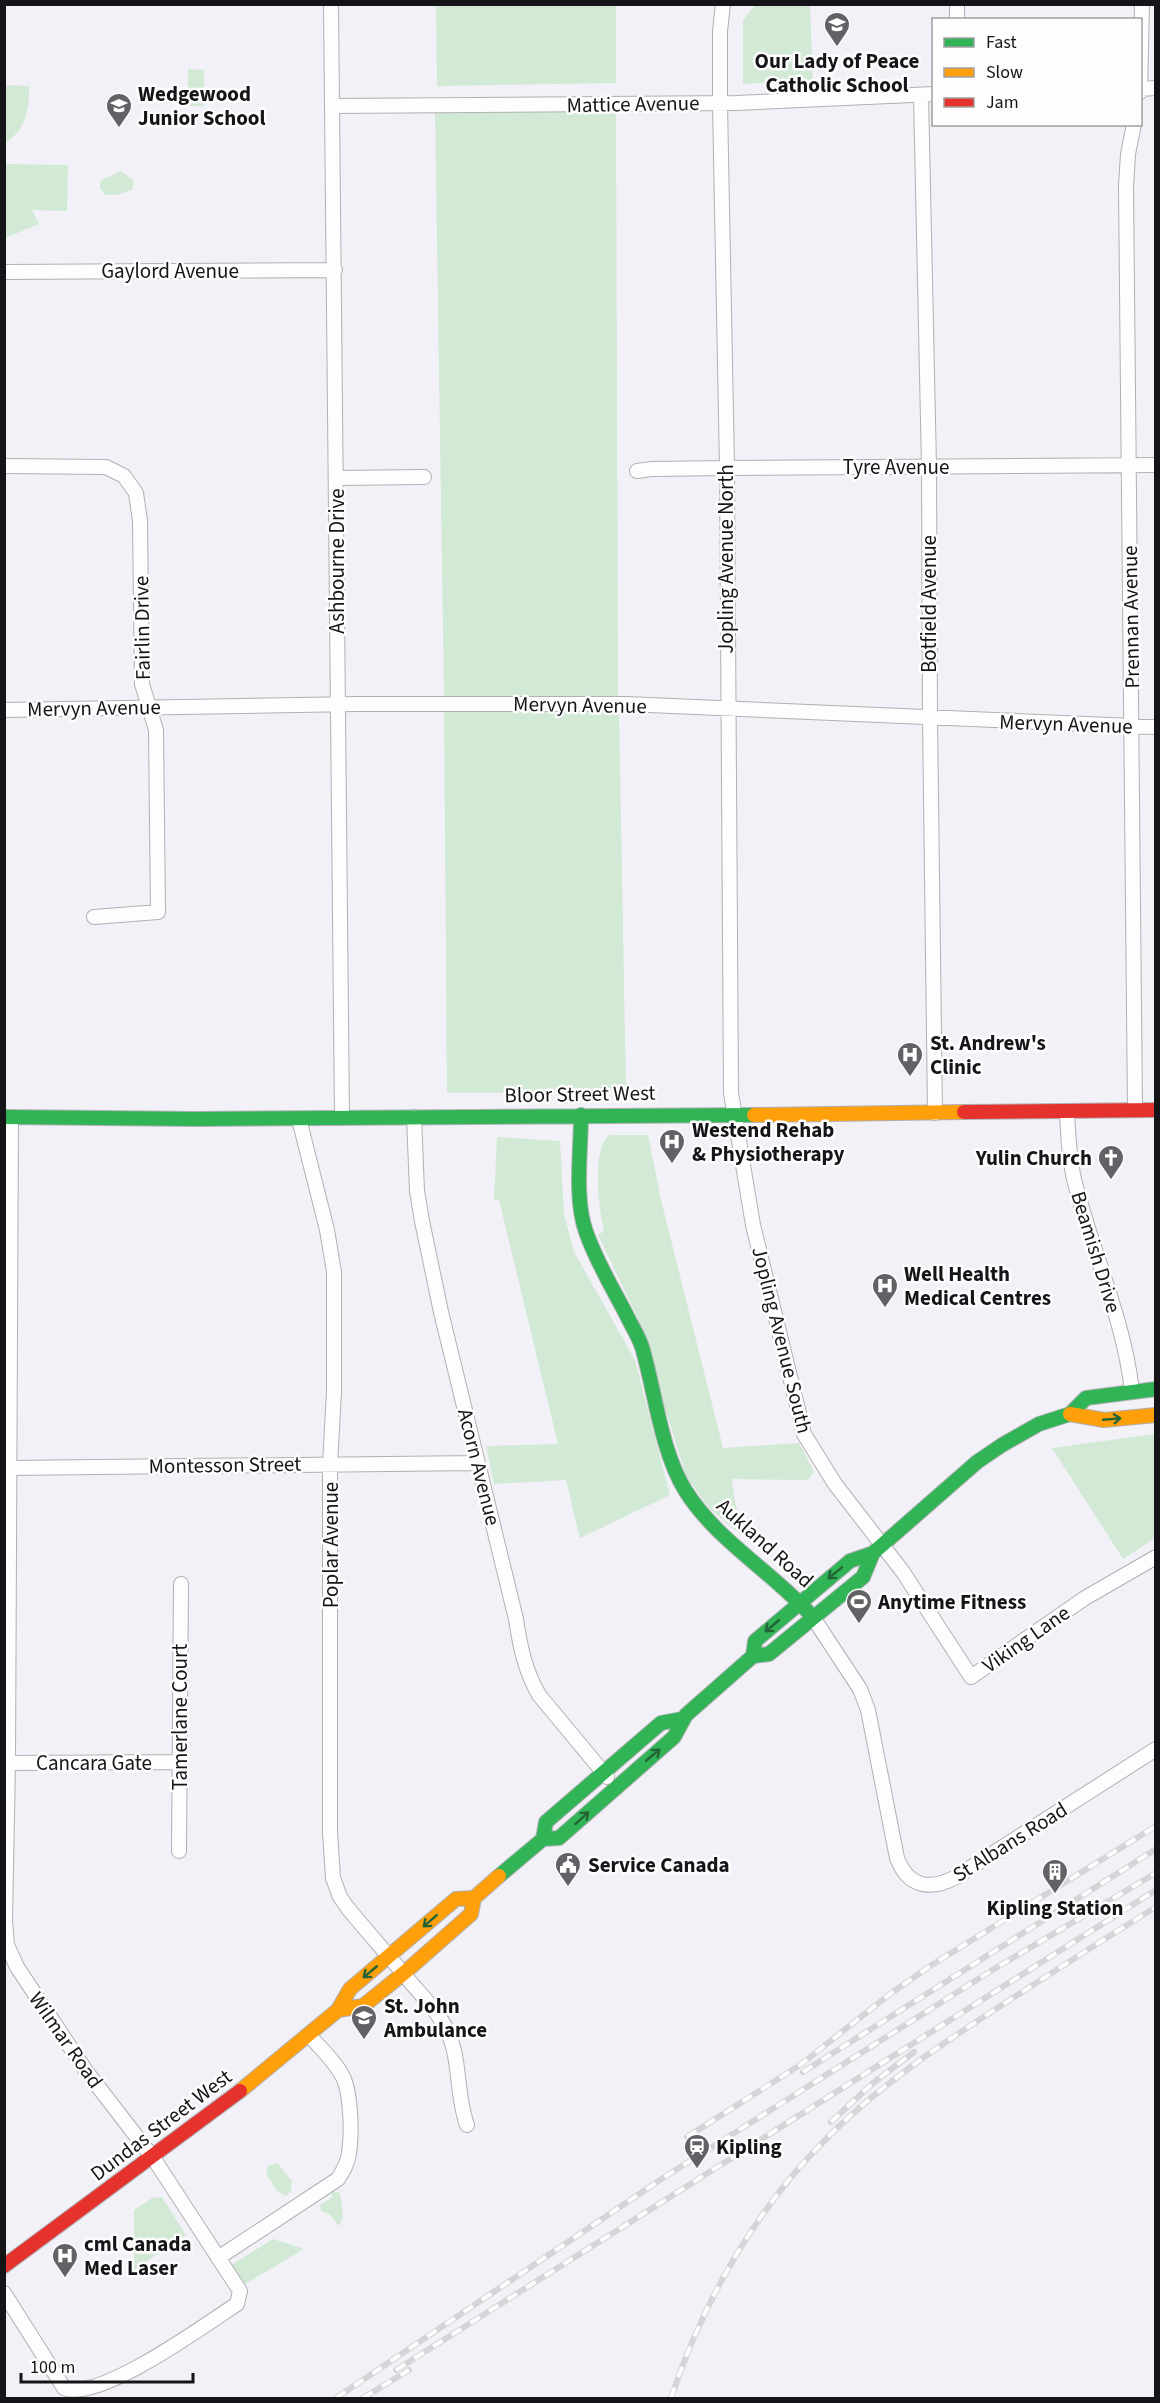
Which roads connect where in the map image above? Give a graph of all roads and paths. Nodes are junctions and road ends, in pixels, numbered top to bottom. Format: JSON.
{"nodes":[{"id":1,"x":331,"y":4,"type":"edge"},
{"id":2,"x":723,"y":4,"type":"edge"},
{"id":3,"x":927,"y":94,"type":"edge"},
{"id":4,"x":720,"y":103,"type":"junction"},
{"id":5,"x":332,"y":106,"type":"junction"},
{"id":6,"x":1134,"y":126,"type":"edge"},
{"id":7,"x":335,"y":270,"type":"junction"},
{"id":8,"x":4,"y":272,"type":"edge"},
{"id":9,"x":1130,"y":465,"type":"junction"},
{"id":10,"x":1155,"y":465,"type":"edge"},
{"id":11,"x":4,"y":466,"type":"edge"},
{"id":12,"x":929,"y":467,"type":"junction"},
{"id":13,"x":727,"y":468,"type":"junction"},
{"id":14,"x":637,"y":471,"type":"dead end"},
{"id":15,"x":424,"y":477,"type":"dead end"},
{"id":16,"x":337,"y":478,"type":"junction"},
{"id":17,"x":337,"y":705,"type":"junction"},
{"id":18,"x":150,"y":707,"type":"junction"},
{"id":19,"x":727,"y":708,"type":"junction"},
{"id":20,"x":4,"y":710,"type":"edge"},
{"id":21,"x":930,"y":718,"type":"junction"},
{"id":22,"x":1132,"y":726,"type":"junction"},
{"id":23,"x":1155,"y":727,"type":"edge"},
{"id":24,"x":94,"y":917,"type":"dead end"},
{"id":25,"x":1135,"y":1110,"type":"junction"},
{"id":26,"x":1155,"y":1110,"type":"edge"},
{"id":27,"x":1067,"y":1111,"type":"junction"},
{"id":28,"x":734,"y":1113,"type":"junction"},
{"id":29,"x":935,"y":1113,"type":"junction"},
{"id":30,"x":581,"y":1115,"type":"junction"},
{"id":31,"x":8,"y":1117,"type":"edge"},
{"id":32,"x":342,"y":1118,"type":"junction"},
{"id":33,"x":414,"y":1118,"type":"junction"},
{"id":34,"x":299,"y":1119,"type":"junction"},
{"id":35,"x":1155,"y":1389,"type":"edge"},
{"id":36,"x":1132,"y":1391,"type":"junction"},
{"id":37,"x":1070,"y":1414,"type":"junction"},
{"id":38,"x":1155,"y":1414,"type":"edge"},
{"id":39,"x":477,"y":1463,"type":"junction"},
{"id":40,"x":330,"y":1464,"type":"junction"},
{"id":41,"x":8,"y":1468,"type":"junction"},
{"id":42,"x":6,"y":1534,"type":"edge"},
{"id":43,"x":878,"y":1549,"type":"junction"},
{"id":44,"x":1155,"y":1557,"type":"edge"},
{"id":45,"x":181,"y":1584,"type":"dead end"},
{"id":46,"x":800,"y":1601,"type":"junction"},
{"id":47,"x":814,"y":1619,"type":"junction"},
{"id":48,"x":753,"y":1656,"type":"junction"},
{"id":49,"x":682,"y":1719,"type":"junction"},
{"id":50,"x":1155,"y":1749,"type":"edge"},
{"id":51,"x":180,"y":1762,"type":"junction"},
{"id":52,"x":8,"y":1763,"type":"junction"},
{"id":53,"x":603,"y":1773,"type":"junction"},
{"id":54,"x":6,"y":1779,"type":"edge"},
{"id":55,"x":616,"y":1786,"type":"junction"},
{"id":56,"x":891,"y":1825,"type":"joint"},
{"id":57,"x":543,"y":1839,"type":"junction"},
{"id":58,"x":179,"y":1851,"type":"dead end"},
{"id":59,"x":474,"y":1898,"type":"junction"},
{"id":60,"x":5,"y":1929,"type":"edge"},
{"id":61,"x":389,"y":1956,"type":"junction"},
{"id":62,"x":404,"y":1973,"type":"junction"},
{"id":63,"x":338,"y":2010,"type":"junction"},
{"id":64,"x":309,"y":2035,"type":"junction"},
{"id":65,"x":467,"y":2125,"type":"dead end"},
{"id":66,"x":154,"y":2159,"type":"junction"},
{"id":67,"x":218,"y":2258,"type":"junction"},
{"id":68,"x":4,"y":2266,"type":"edge"},
{"id":69,"x":4,"y":2293,"type":"edge"}],
"edges":[{"from":1,"to":5,"type":"street","name":"Ashbourne Drive"},
{"from":2,"to":4,"type":"street","name":"Jopling Avenue North"},
{"from":3,"to":4,"type":"street","name":"Mattice Avenue"},
{"from":3,"to":12,"type":"street","name":"Botfield Avenue"},
{"from":4,"to":5,"type":"street","name":"Mattice Avenue"},
{"from":4,"to":13,"type":"street","name":"Jopling Avenue North"},
{"from":5,"to":7,"type":"street","name":"Ashbourne Drive"},
{"from":6,"to":9,"type":"street","name":"Prennan Avenue"},
{"from":7,"to":8,"type":"street","name":"Gaylord Avenue"},
{"from":7,"to":16,"type":"street","name":"Ashbourne Drive"},
{"from":9,"to":10,"type":"street","name":"Tyre Avenue"},
{"from":9,"to":12,"type":"street","name":"Tyre Avenue"},
{"from":9,"to":22,"type":"street","name":"Prennan Avenue"},
{"from":11,"to":18,"type":"street","name":"Fairlin Drive"},
{"from":12,"to":13,"type":"street","name":"Tyre Avenue"},
{"from":12,"to":21,"type":"street","name":"Botfield Avenue"},
{"from":13,"to":14,"type":"street","name":"Tyre Avenue"},
{"from":13,"to":19,"type":"street","name":"Jopling Avenue North"},
{"from":15,"to":16,"type":"street"},
{"from":16,"to":17,"type":"street","name":"Ashbourne Drive"},
{"from":17,"to":18,"type":"street","name":"Mervyn Avenue"},
{"from":17,"to":19,"type":"street","name":"Mervyn Avenue"},
{"from":17,"to":32,"type":"street","name":"Ashbourne Drive"},
{"from":18,"to":20,"type":"street","name":"Mervyn Avenue"},
{"from":18,"to":24,"type":"street","name":"Fairlin Drive"},
{"from":19,"to":21,"type":"street","name":"Mervyn Avenue"},
{"from":19,"to":28,"type":"street","name":"Jopling Avenue North"},
{"from":21,"to":22,"type":"street","name":"Mervyn Avenue"},
{"from":21,"to":29,"type":"street","name":"Botfield Avenue"},
{"from":22,"to":23,"type":"street","name":"Mervyn Avenue"},
{"from":22,"to":25,"type":"street","name":"Prennan Avenue"},
{"from":25,"to":26,"type":"main road","name":"Bloor Street West"},
{"from":25,"to":27,"type":"main road","name":"Bloor Street West"},
{"from":27,"to":29,"type":"main road","name":"Bloor Street West"},
{"from":27,"to":36,"type":"street","name":"Beamish Drive"},
{"from":28,"to":29,"type":"main road","name":"Bloor Street West"},
{"from":28,"to":30,"type":"main road","name":"Bloor Street West"},
{"from":28,"to":43,"type":"street","name":"Jopling Avenue South"},
{"from":30,"to":33,"type":"main road","name":"Bloor Street West"},
{"from":30,"to":46,"type":"main road","name":"Aukland Road"},
{"from":31,"to":34,"type":"main road","name":"Bloor Street West"},
{"from":31,"to":41,"type":"street","name":"Wilmar Road"},
{"from":32,"to":33,"type":"main road","name":"Bloor Street West"},
{"from":32,"to":34,"type":"main road","name":"Bloor Street West"},
{"from":33,"to":39,"type":"street","name":"Acorn Avenue"},
{"from":34,"to":40,"type":"street","name":"Poplar Avenue"},
{"from":35,"to":36,"type":"main road","name":"Dundas Street West"},
{"from":36,"to":37,"type":"main road","name":"Dundas Street West"},
{"from":37,"to":38,"type":"main road","name":"Dundas Street West","one_way":true},
{"from":37,"to":43,"type":"main road","name":"Dundas Street West"},
{"from":39,"to":40,"type":"street","name":"Montesson Street"},
{"from":39,"to":53,"type":"street","name":"Acorn Avenue"},
{"from":40,"to":41,"type":"street","name":"Montesson Street"},
{"from":40,"to":61,"type":"street","name":"Poplar Avenue"},
{"from":41,"to":42,"type":"street","name":"Wilmar Road"},
{"from":42,"to":52,"type":"street","name":"Wilmar Road"},
{"from":43,"to":44,"type":"street","name":"Viking Lane"},
{"from":43,"to":46,"type":"main road","name":"Dundas Street West","one_way":true},
{"from":43,"to":47,"type":"main road","name":"Dundas Street West"},
{"from":45,"to":51,"type":"street","name":"Tamerlane Court"},
{"from":46,"to":47,"type":"main road","name":"Aukland Road"},
{"from":46,"to":48,"type":"main road","name":"Dundas Street West","one_way":true},
{"from":47,"to":48,"type":"main road","name":"Dundas Street West"},
{"from":47,"to":56,"type":"street","name":"Aukland Road"},
{"from":48,"to":49,"type":"main road","name":"Dundas Street West"},
{"from":49,"to":53,"type":"main road","name":"Dundas Street West"},
{"from":55,"to":49,"type":"main road","name":"Dundas Street West","one_way":true},
{"from":50,"to":56,"type":"street","name":"St Albans Road"},
{"from":51,"to":52,"type":"street","name":"Cancara Gate"},
{"from":51,"to":58,"type":"street","name":"Tamerlane Court"},
{"from":52,"to":54,"type":"street","name":"Wilmar Road"},
{"from":53,"to":55,"type":"street","name":"Acorn Avenue"},
{"from":53,"to":57,"type":"main road","name":"Dundas Street West"},
{"from":54,"to":60,"type":"street","name":"Wilmar Road"},
{"from":57,"to":55,"type":"main road","name":"Dundas Street West","one_way":true},
{"from":57,"to":59,"type":"main road","name":"Dundas Street West"},
{"from":59,"to":61,"type":"main road","name":"Dundas Street West","one_way":true},
{"from":59,"to":62,"type":"main road","name":"Dundas Street West"},
{"from":60,"to":66,"type":"street","name":"Wilmar Road"},
{"from":61,"to":62,"type":"street","name":"Poplar Avenue"},
{"from":61,"to":63,"type":"main road","name":"Dundas Street West","one_way":true},
{"from":62,"to":63,"type":"main road","name":"Dundas Street West"},
{"from":62,"to":65,"type":"street","name":"Poplar Avenue"},
{"from":63,"to":64,"type":"main road","name":"Dundas Street West"},
{"from":64,"to":66,"type":"main road","name":"Dundas Street West"},
{"from":64,"to":67,"type":"street"},
{"from":66,"to":67,"type":"street","name":"Wilmar Road"},
{"from":66,"to":68,"type":"main road","name":"Dundas Street West"},
{"from":67,"to":69,"type":"street","name":"Wilmar Road"}]}
